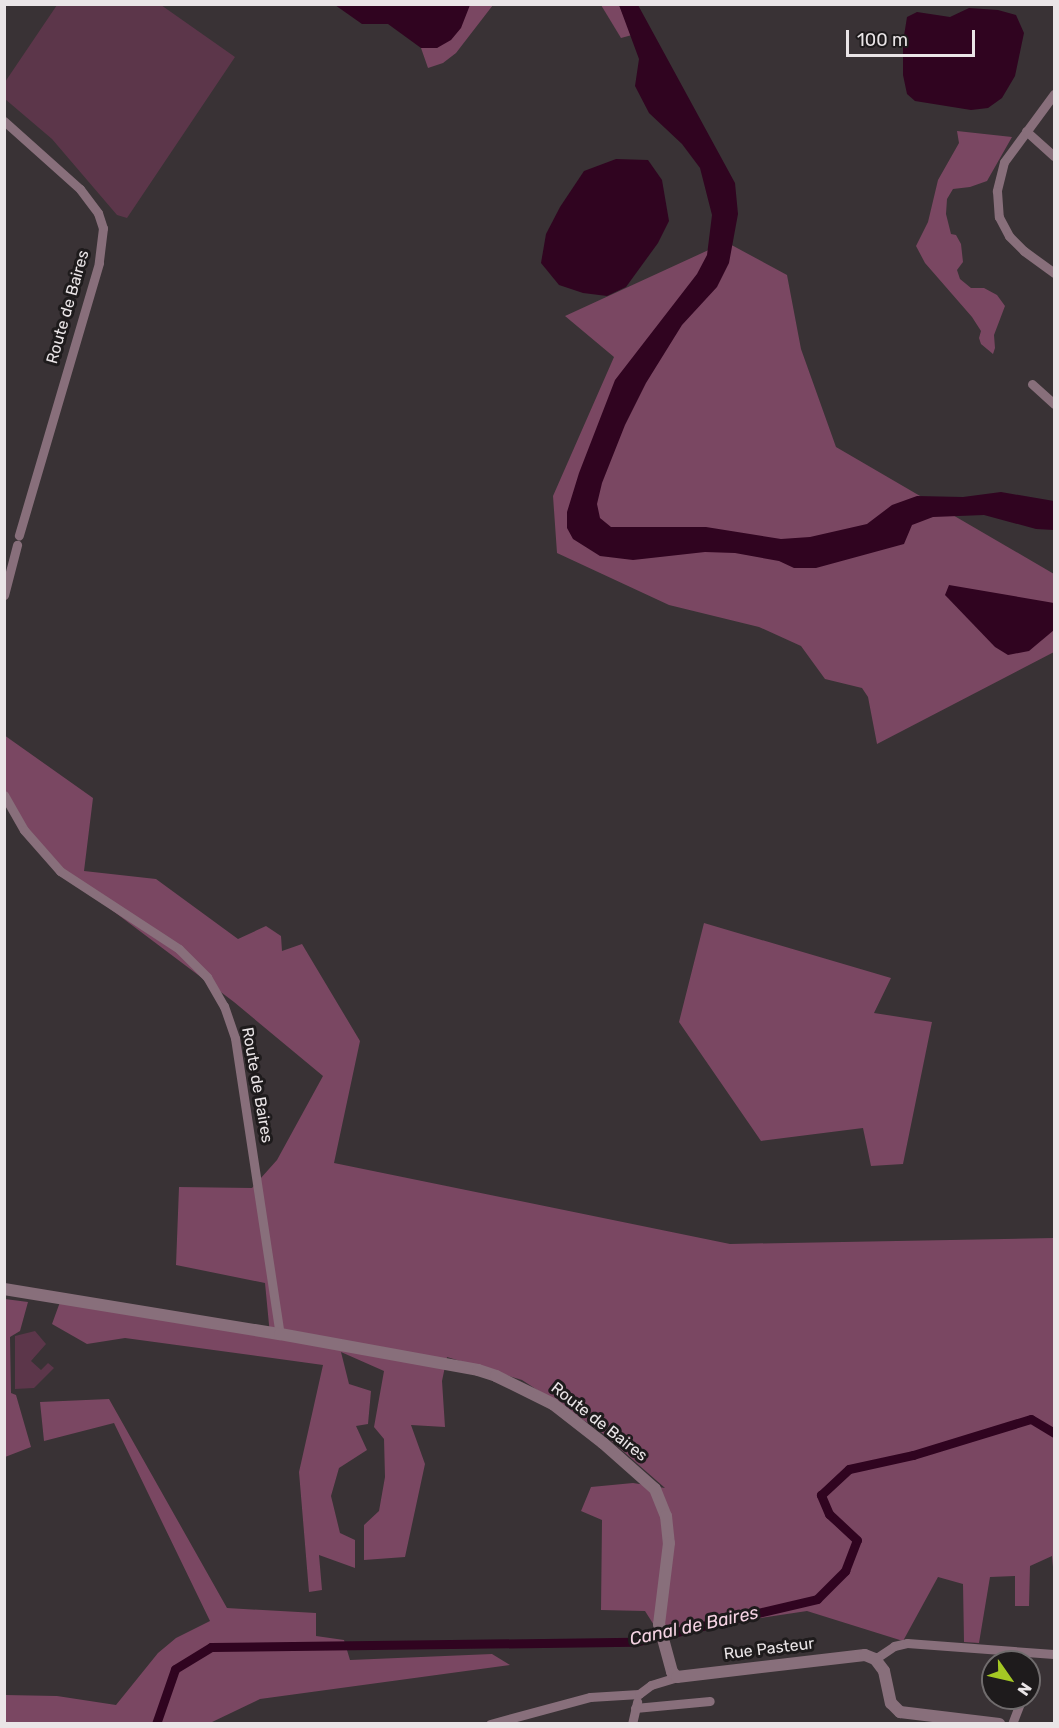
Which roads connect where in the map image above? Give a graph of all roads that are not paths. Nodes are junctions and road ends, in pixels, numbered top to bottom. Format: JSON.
{"nodes":[{"id":1,"x":1054,"y":94,"type":"edge"},
{"id":2,"x":4,"y":121,"type":"edge"},
{"id":3,"x":1026,"y":131,"type":"junction"},
{"id":4,"x":1054,"y":156,"type":"edge"},
{"id":5,"x":1054,"y":273,"type":"edge"},
{"id":6,"x":1032,"y":384,"type":"dead end"},
{"id":7,"x":1054,"y":404,"type":"edge"},
{"id":8,"x":4,"y":595,"type":"edge"},
{"id":9,"x":4,"y":795,"type":"edge"},
{"id":10,"x":4,"y":1289,"type":"edge"},
{"id":11,"x":280,"y":1334,"type":"junction"},
{"id":12,"x":981,"y":1652,"type":"edge"},
{"id":13,"x":874,"y":1659,"type":"junction"},
{"id":14,"x":677,"y":1677,"type":"junction"},
{"id":15,"x":639,"y":1694,"type":"junction"},
{"id":16,"x":710,"y":1701,"type":"dead end"},
{"id":17,"x":635,"y":1708,"type":"junction"},
{"id":18,"x":490,"y":1724,"type":"edge"},
{"id":19,"x":632,"y":1724,"type":"edge"},
{"id":20,"x":999,"y":1724,"type":"edge"}],
"edges":[{"from":1,"to":3,"type":"street"},
{"from":2,"to":8,"type":"street","name":"Route de Baires"},
{"from":3,"to":4,"type":"street"},
{"from":3,"to":5,"type":"street"},
{"from":6,"to":7,"type":"street"},
{"from":9,"to":11,"type":"street","name":"Route de Baires"},
{"from":10,"to":11,"type":"street","name":"Route de Baires"},
{"from":11,"to":14,"type":"street","name":"Route de Baires"},
{"from":12,"to":13,"type":"street"},
{"from":13,"to":14,"type":"street","name":"Rue Pasteur"},
{"from":13,"to":20,"type":"street"},
{"from":14,"to":15,"type":"street","name":"Rue Pasteur"},
{"from":15,"to":17,"type":"street"},
{"from":15,"to":18,"type":"street","name":"Rue Pasteur"},
{"from":16,"to":17,"type":"street"},
{"from":17,"to":19,"type":"street"}]}
